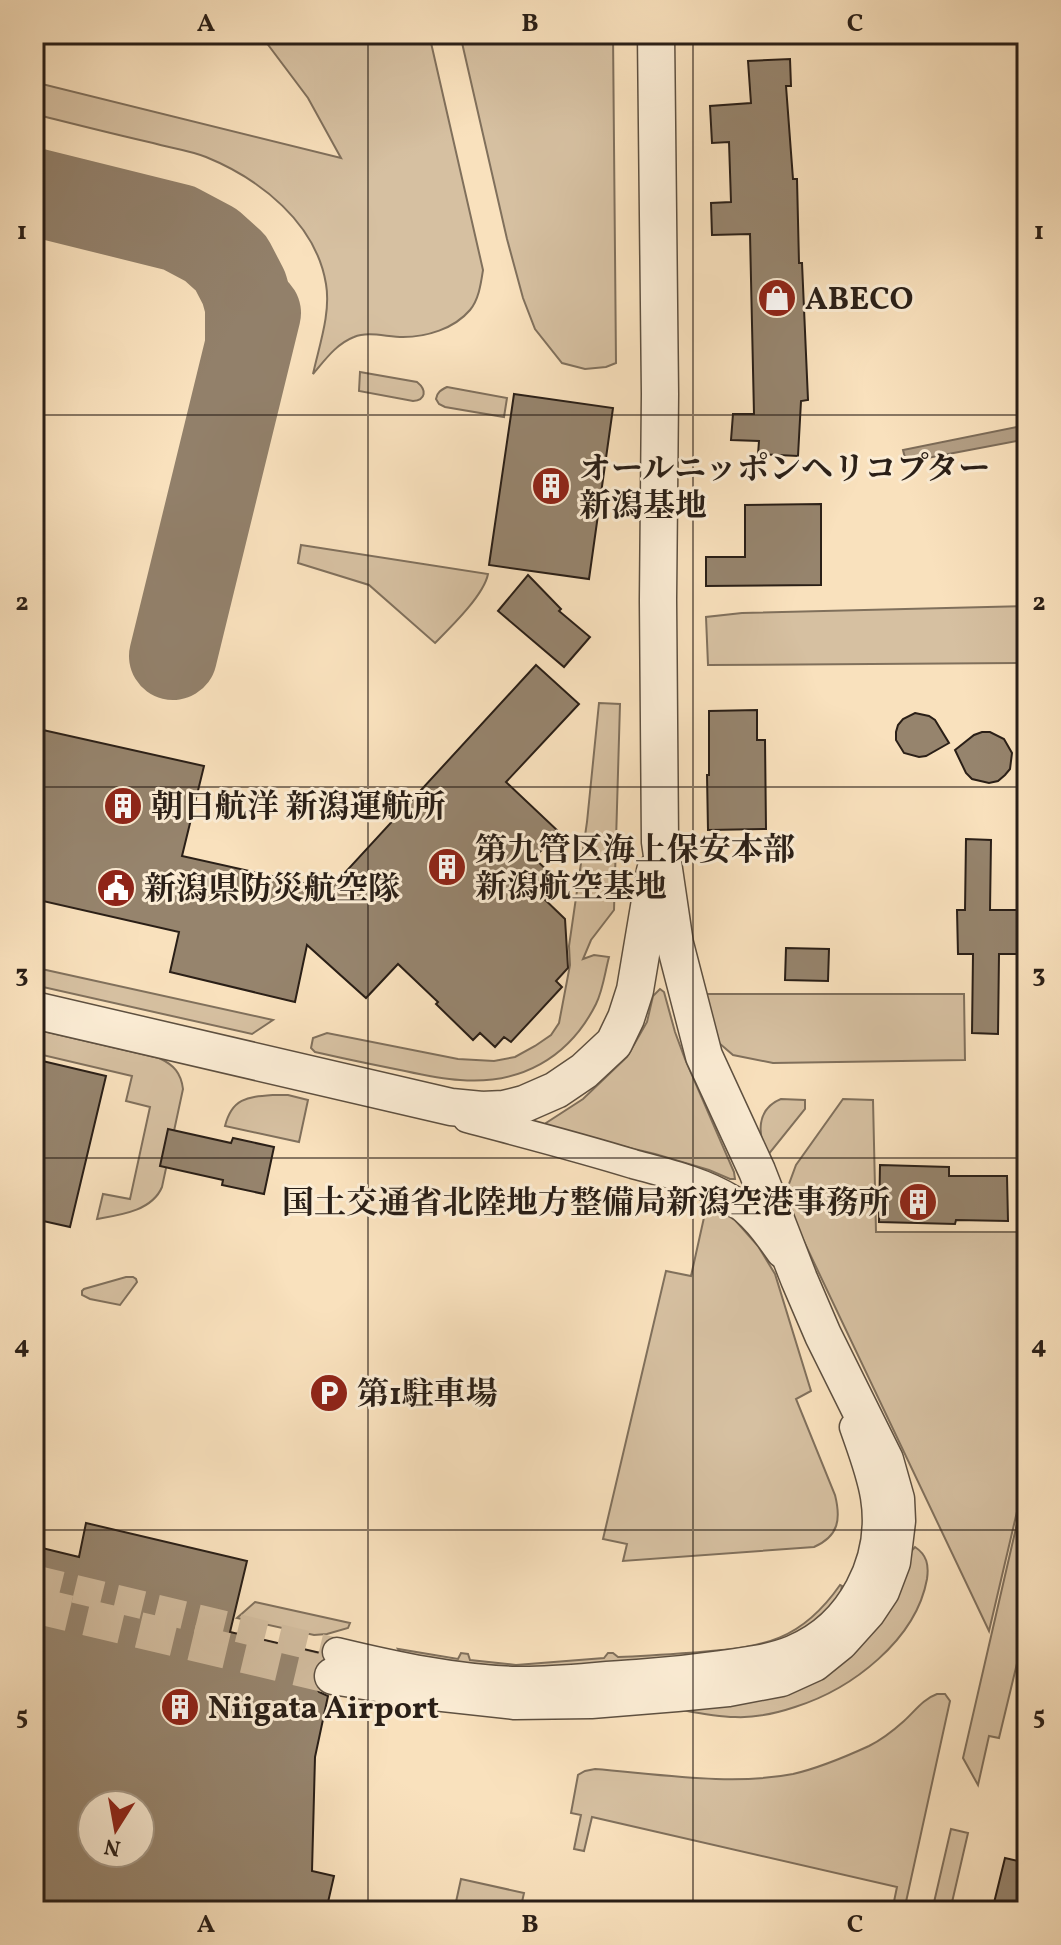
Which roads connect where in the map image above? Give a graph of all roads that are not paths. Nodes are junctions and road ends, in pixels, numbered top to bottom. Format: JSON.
{"nodes":[{"id":1,"x":656,"y":34,"type":"edge"},
{"id":2,"x":660,"y":842,"type":"junction"},
{"id":3,"x":34,"y":1010,"type":"edge"},
{"id":4,"x":316,"y":1077,"type":"junction"},
{"id":5,"x":799,"y":1279,"type":"junction"},
{"id":6,"x":335,"y":1664,"type":"tunnel mouth"}],
"edges":[{"from":1,"to":2,"type":"street"},
{"from":2,"to":4,"type":"street"},
{"from":2,"to":5,"type":"street"},
{"from":3,"to":4,"type":"street"},
{"from":4,"to":5,"type":"street"},
{"from":5,"to":6,"type":"street"}]}
